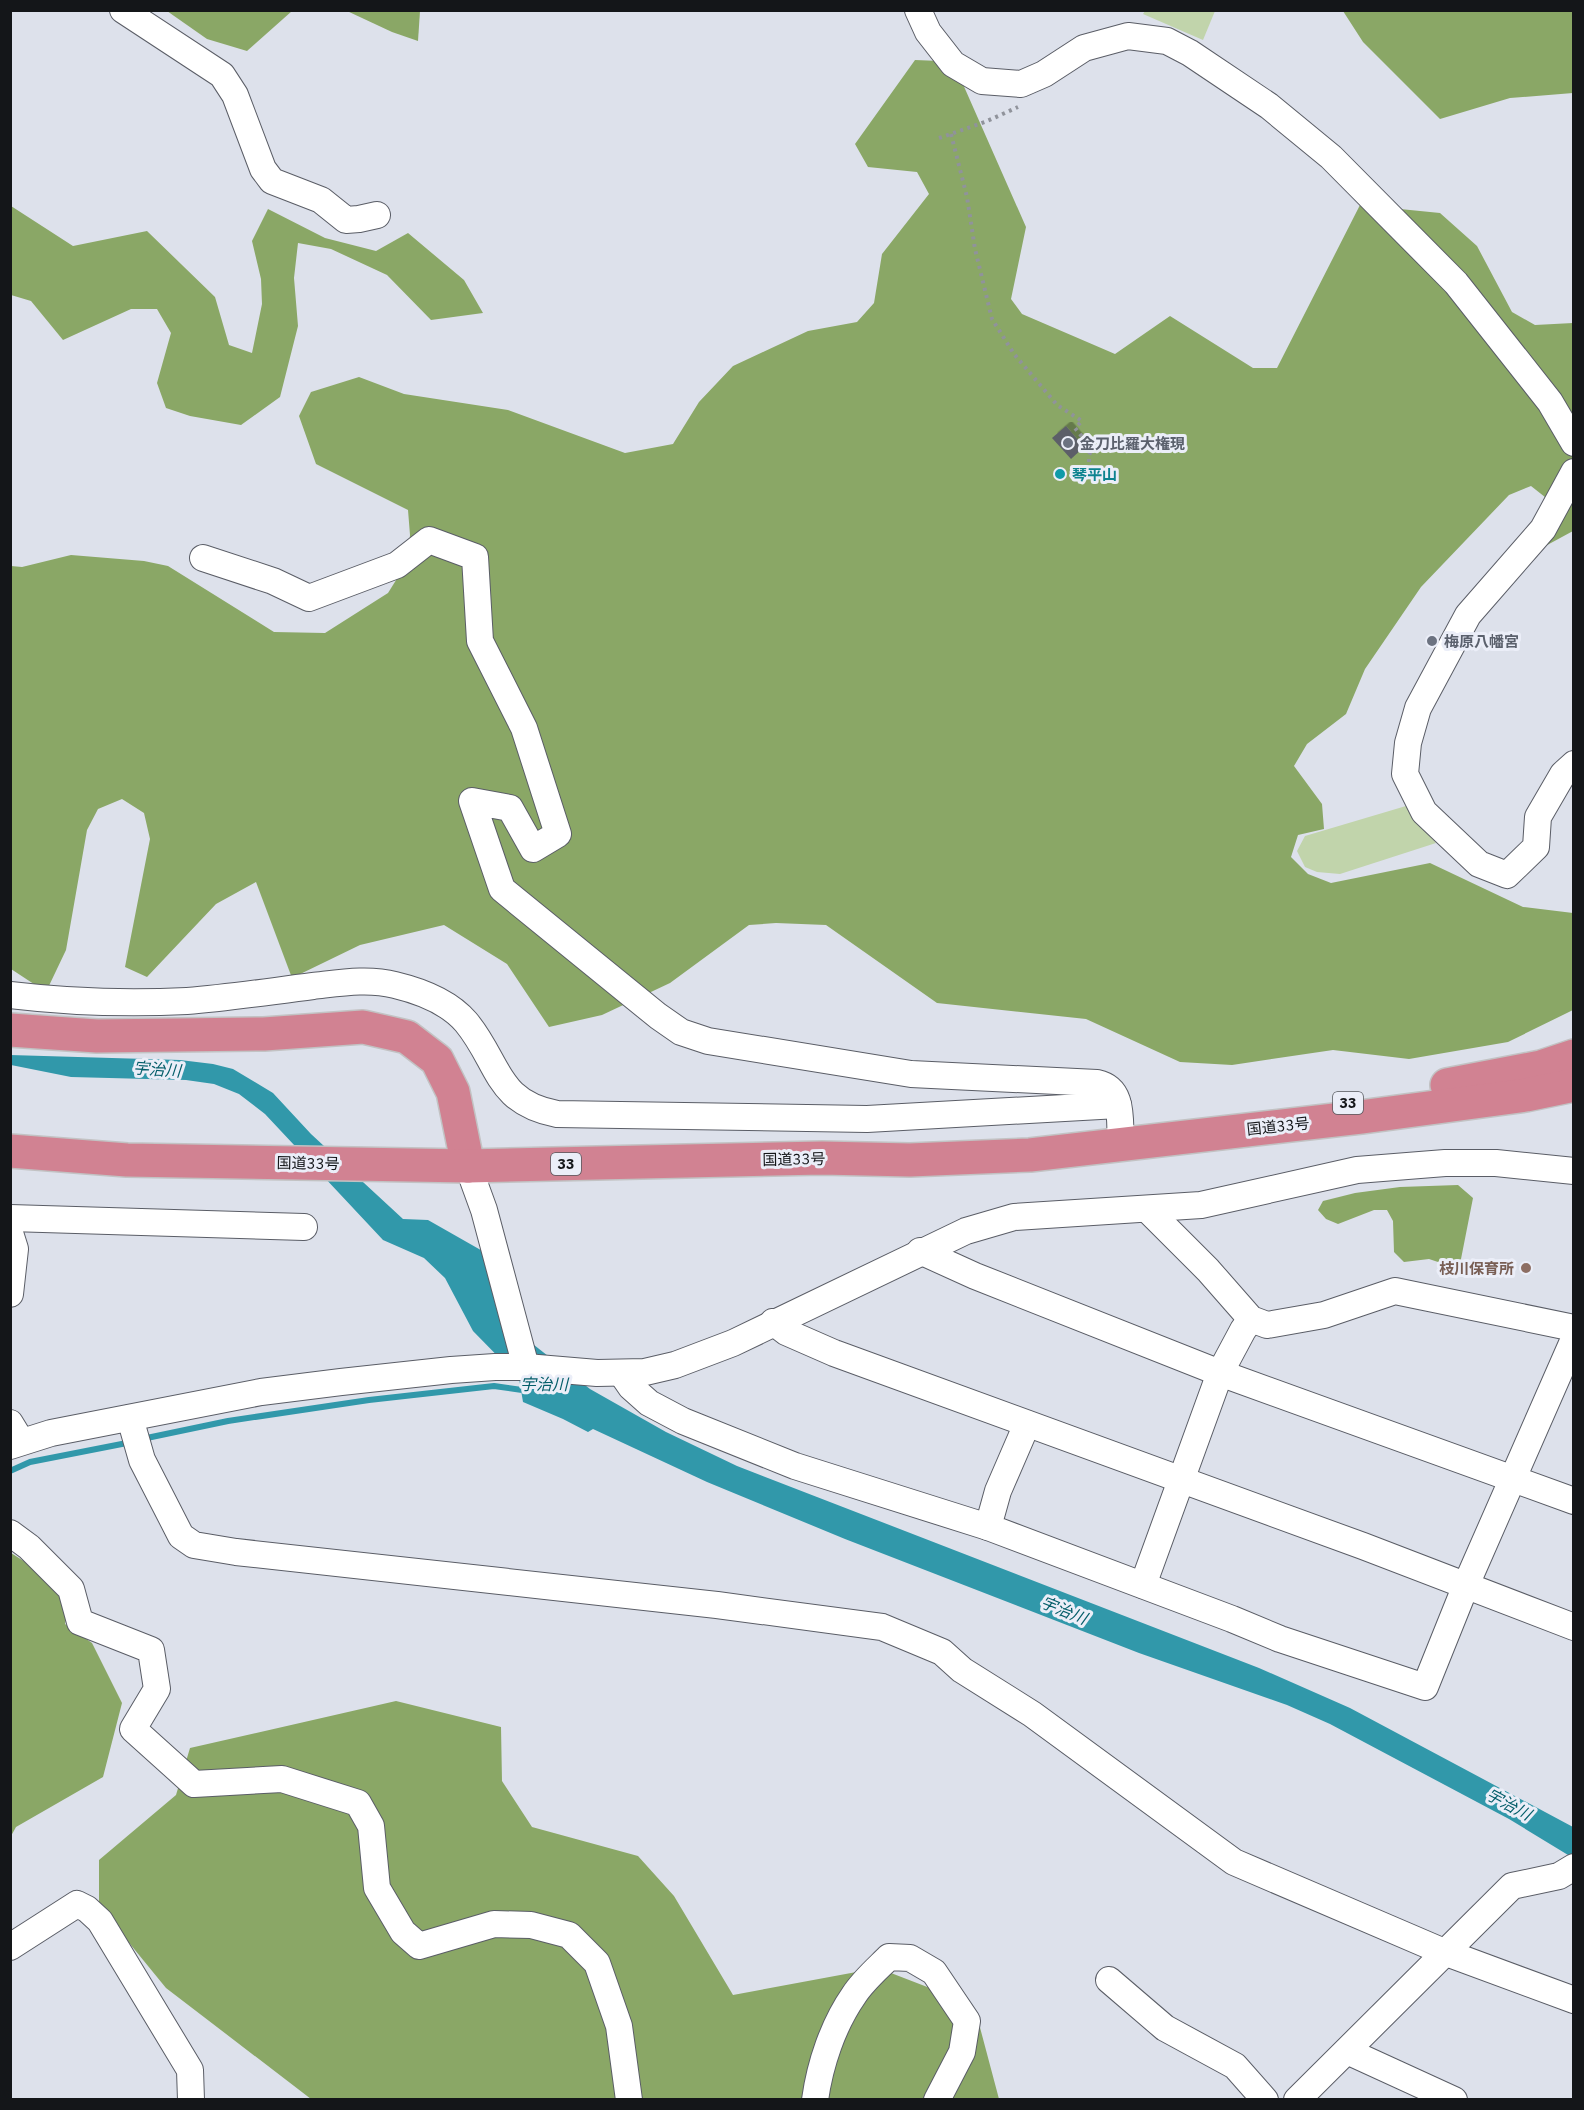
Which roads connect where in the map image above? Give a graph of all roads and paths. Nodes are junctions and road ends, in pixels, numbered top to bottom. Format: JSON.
{"nodes":[{"id":1,"x":123,"y":10,"type":"edge"},
{"id":2,"x":918,"y":10,"type":"edge"},
{"id":3,"x":1044,"y":74,"type":"junction"},
{"id":4,"x":951,"y":135,"type":"junction"},
{"id":5,"x":939,"y":138,"type":"dead end"},
{"id":6,"x":377,"y":214,"type":"dead end"},
{"id":7,"x":1574,"y":443,"type":"edge"},
{"id":8,"x":1574,"y":472,"type":"edge"},
{"id":9,"x":1106,"y":482,"type":"dead end"},
{"id":10,"x":203,"y":558,"type":"dead end"},
{"id":11,"x":1574,"y":764,"type":"edge"},
{"id":12,"x":10,"y":995,"type":"edge"},
{"id":13,"x":10,"y":1030,"type":"edge"},
{"id":14,"x":1574,"y":1056,"type":"edge"},
{"id":15,"x":1574,"y":1085,"type":"edge"},
{"id":16,"x":1574,"y":1091,"type":"edge"},
{"id":17,"x":1526,"y":1095,"type":"junction"},
{"id":18,"x":1118,"y":1105,"type":"junction"},
{"id":19,"x":1121,"y":1144,"type":"junction"},
{"id":20,"x":10,"y":1151,"type":"edge"},
{"id":21,"x":468,"y":1166,"type":"junction"},
{"id":22,"x":1574,"y":1171,"type":"edge"},
{"id":23,"x":1148,"y":1209,"type":"junction"},
{"id":24,"x":10,"y":1218,"type":"edge"},
{"id":25,"x":304,"y":1227,"type":"dead end"},
{"id":26,"x":10,"y":1233,"type":"edge"},
{"id":27,"x":920,"y":1251,"type":"junction"},
{"id":28,"x":10,"y":1294,"type":"edge"},
{"id":29,"x":1251,"y":1318,"type":"junction"},
{"id":30,"x":773,"y":1322,"type":"junction"},
{"id":31,"x":1574,"y":1328,"type":"edge"},
{"id":32,"x":1574,"y":1338,"type":"edge"},
{"id":33,"x":526,"y":1366,"type":"junction"},
{"id":34,"x":1220,"y":1373,"type":"junction"},
{"id":35,"x":622,"y":1374,"type":"junction"},
{"id":36,"x":1027,"y":1424,"type":"junction"},
{"id":37,"x":14,"y":1437,"type":"edge"},
{"id":38,"x":136,"y":1439,"type":"junction"},
{"id":39,"x":1181,"y":1479,"type":"junction"},
{"id":40,"x":1513,"y":1479,"type":"junction"},
{"id":41,"x":1574,"y":1501,"type":"edge"},
{"id":42,"x":988,"y":1527,"type":"junction"},
{"id":43,"x":10,"y":1533,"type":"edge"},
{"id":44,"x":1466,"y":1585,"type":"junction"},
{"id":45,"x":1143,"y":1586,"type":"junction"},
{"id":46,"x":1574,"y":1627,"type":"edge"},
{"id":47,"x":1567,"y":1871,"type":"edge"},
{"id":48,"x":10,"y":1947,"type":"edge"},
{"id":49,"x":1444,"y":1952,"type":"junction"},
{"id":50,"x":1109,"y":1980,"type":"dead end"},
{"id":51,"x":1574,"y":2000,"type":"edge"},
{"id":52,"x":1347,"y":2051,"type":"junction"},
{"id":53,"x":191,"y":2100,"type":"edge"},
{"id":54,"x":629,"y":2100,"type":"edge"},
{"id":55,"x":815,"y":2100,"type":"edge"},
{"id":56,"x":937,"y":2100,"type":"edge"},
{"id":57,"x":1264,"y":2100,"type":"edge"},
{"id":58,"x":1297,"y":2100,"type":"edge"},
{"id":59,"x":1454,"y":2100,"type":"edge"}],
"edges":[{"from":1,"to":6,"type":"street"},
{"from":2,"to":3,"type":"street"},
{"from":3,"to":4,"type":"path"},
{"from":3,"to":7,"type":"street"},
{"from":4,"to":5,"type":"path"},
{"from":4,"to":9,"type":"path"},
{"from":8,"to":11,"type":"street"},
{"from":10,"to":18,"type":"street"},
{"from":12,"to":18,"type":"street"},
{"from":13,"to":21,"type":"highway"},
{"from":14,"to":19,"type":"highway","number":"33"},
{"from":15,"to":17,"type":"highway","name":"国道33号","number":"33"},
{"from":16,"to":17,"type":"highway","number":"33"},
{"from":17,"to":19,"type":"highway","name":"国道33号","number":"33"},
{"from":18,"to":19,"type":"street"},
{"from":19,"to":21,"type":"highway","name":"国道33号","number":"33"},
{"from":20,"to":21,"type":"highway","name":"国道33号","number":"33"},
{"from":21,"to":33,"type":"street"},
{"from":22,"to":23,"type":"street"},
{"from":23,"to":27,"type":"street"},
{"from":23,"to":29,"type":"street"},
{"from":24,"to":25,"type":"street"},
{"from":26,"to":28,"type":"street"},
{"from":27,"to":30,"type":"street"},
{"from":27,"to":34,"type":"street"},
{"from":29,"to":31,"type":"street"},
{"from":29,"to":34,"type":"street"},
{"from":30,"to":35,"type":"street"},
{"from":30,"to":36,"type":"street"},
{"from":32,"to":40,"type":"street"},
{"from":33,"to":35,"type":"street"},
{"from":33,"to":38,"type":"street"},
{"from":34,"to":39,"type":"street"},
{"from":34,"to":40,"type":"street"},
{"from":35,"to":42,"type":"street"},
{"from":36,"to":39,"type":"street"},
{"from":36,"to":42,"type":"street"},
{"from":37,"to":38,"type":"street"},
{"from":38,"to":49,"type":"street"},
{"from":39,"to":44,"type":"street"},
{"from":39,"to":45,"type":"street"},
{"from":40,"to":41,"type":"street"},
{"from":40,"to":44,"type":"street"},
{"from":42,"to":45,"type":"street"},
{"from":43,"to":54,"type":"street"},
{"from":44,"to":45,"type":"street"},
{"from":44,"to":46,"type":"street"},
{"from":47,"to":49,"type":"street"},
{"from":48,"to":53,"type":"street"},
{"from":49,"to":51,"type":"street"},
{"from":49,"to":52,"type":"street"},
{"from":50,"to":57,"type":"street"},
{"from":52,"to":58,"type":"street"},
{"from":52,"to":59,"type":"street"},
{"from":55,"to":56,"type":"street"}]}
